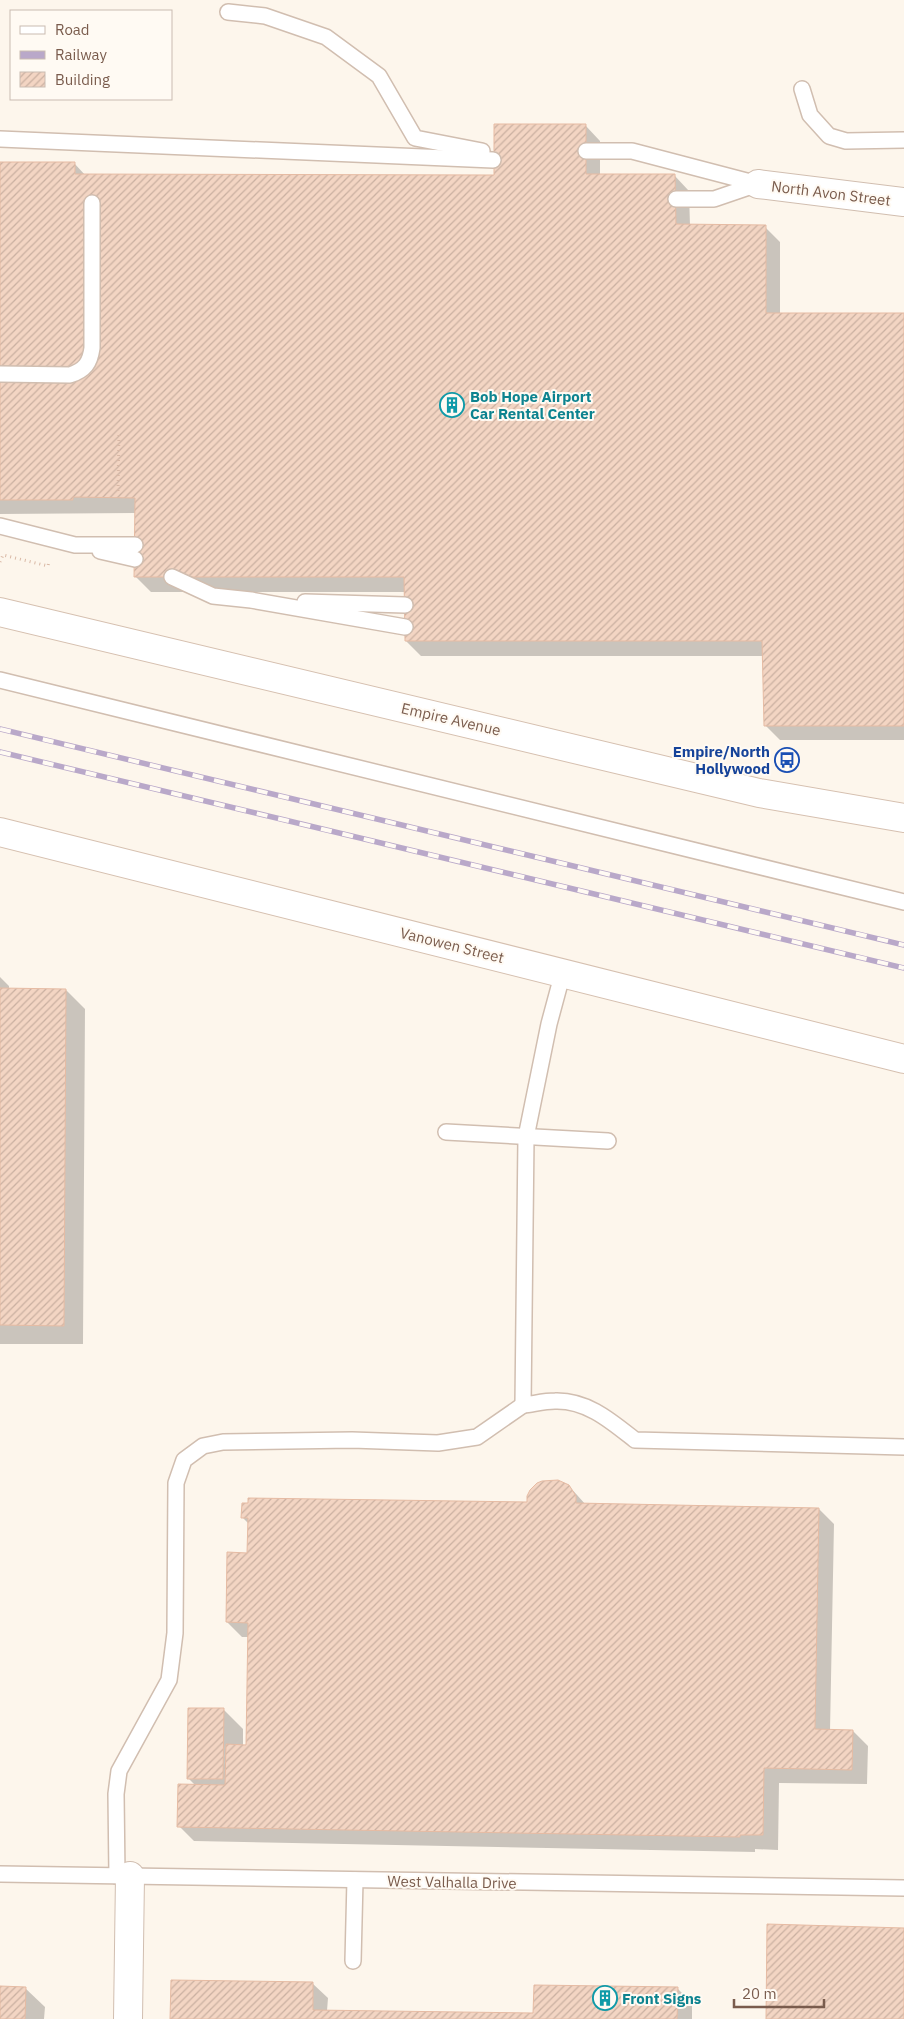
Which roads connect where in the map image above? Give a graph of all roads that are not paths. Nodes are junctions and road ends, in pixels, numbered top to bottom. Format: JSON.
{"nodes":[{"id":1,"x":228,"y":12,"type":"dead end"},
{"id":2,"x":802,"y":89,"type":"dead end"},
{"id":3,"x":0,"y":139,"type":"edge"},
{"id":4,"x":904,"y":140,"type":"edge"},
{"id":5,"x":586,"y":156,"type":"dead end"},
{"id":6,"x":758,"y":184,"type":"junction"},
{"id":7,"x":676,"y":199,"type":"dead end"},
{"id":8,"x":904,"y":202,"type":"edge"},
{"id":9,"x":92,"y":203,"type":"dead end"},
{"id":10,"x":0,"y":374,"type":"edge"},
{"id":11,"x":0,"y":526,"type":"edge"},
{"id":12,"x":135,"y":552,"type":"dead end"},
{"id":13,"x":172,"y":577,"type":"dead end"},
{"id":14,"x":251,"y":600,"type":"junction"},
{"id":15,"x":404,"y":605,"type":"dead end"},
{"id":16,"x":0,"y":612,"type":"edge"},
{"id":17,"x":405,"y":628,"type":"dead end"},
{"id":18,"x":0,"y":680,"type":"edge"},
{"id":19,"x":899,"y":814,"type":"edge"},
{"id":20,"x":0,"y":832,"type":"edge"},
{"id":21,"x":904,"y":902,"type":"edge"},
{"id":22,"x":563,"y":972,"type":"junction"},
{"id":23,"x":904,"y":1059,"type":"edge"},
{"id":24,"x":446,"y":1132,"type":"dead end"},
{"id":25,"x":526,"y":1137,"type":"junction"},
{"id":26,"x":608,"y":1141,"type":"dead end"},
{"id":27,"x":523,"y":1405,"type":"junction"},
{"id":28,"x":904,"y":1447,"type":"edge"},
{"id":29,"x":0,"y":1874,"type":"edge"},
{"id":30,"x":123,"y":1876,"type":"junction"},
{"id":31,"x":355,"y":1880,"type":"junction"},
{"id":32,"x":904,"y":1888,"type":"edge"},
{"id":33,"x":353,"y":1961,"type":"dead end"},
{"id":34,"x":128,"y":2019,"type":"edge"}],
"edges":[{"from":1,"to":3,"type":"lane"},
{"from":2,"to":4,"type":"lane"},
{"from":5,"to":6,"type":"lane"},
{"from":6,"to":7,"type":"lane"},
{"from":6,"to":8,"type":"main road","name":"North Avon Street"},
{"from":9,"to":10,"type":"lane"},
{"from":11,"to":12,"type":"lane"},
{"from":13,"to":14,"type":"lane"},
{"from":14,"to":15,"type":"lane"},
{"from":14,"to":17,"type":"lane"},
{"from":16,"to":19,"type":"main road","name":"Empire Avenue"},
{"from":18,"to":21,"type":"lane"},
{"from":20,"to":22,"type":"main road","name":"Vanowen Street"},
{"from":22,"to":23,"type":"main road","name":"Vanowen Street"},
{"from":22,"to":25,"type":"lane"},
{"from":24,"to":25,"type":"lane"},
{"from":25,"to":26,"type":"lane"},
{"from":25,"to":27,"type":"lane"},
{"from":27,"to":28,"type":"lane"},
{"from":27,"to":30,"type":"lane"},
{"from":29,"to":30,"type":"lane","name":"West Valhalla Drive"},
{"from":30,"to":31,"type":"lane","name":"West Valhalla Drive"},
{"from":30,"to":34,"type":"main road"},
{"from":31,"to":32,"type":"lane","name":"West Valhalla Drive"},
{"from":31,"to":33,"type":"lane"}]}
